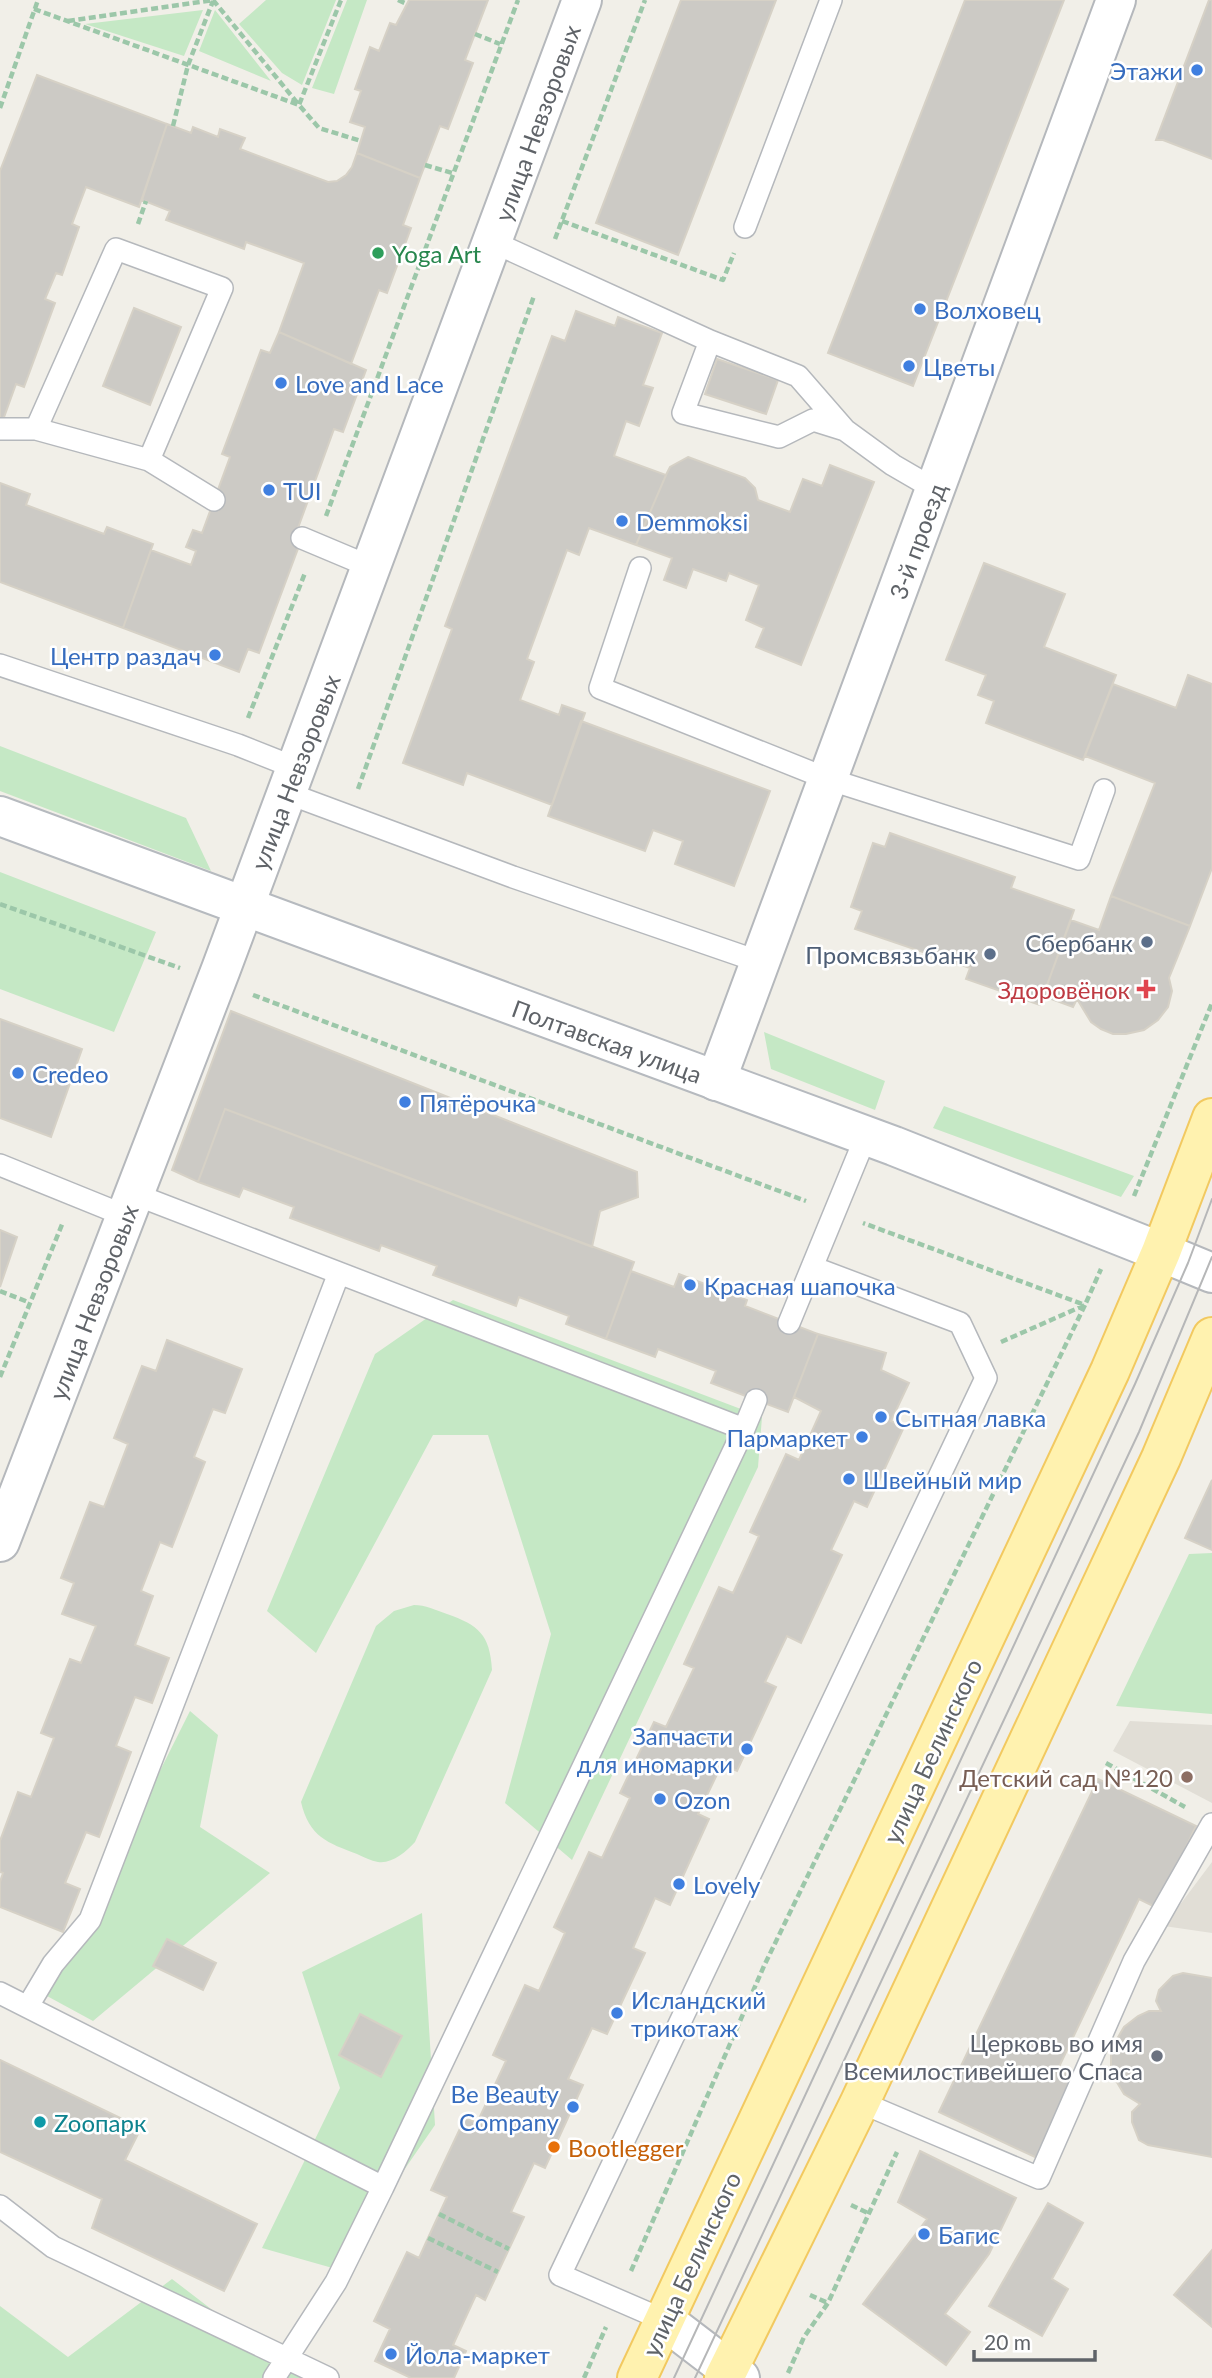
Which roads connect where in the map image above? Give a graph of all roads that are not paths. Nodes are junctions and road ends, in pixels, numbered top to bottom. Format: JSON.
{"nodes":[{"id":1,"x":582,"y":0,"type":"edge"},
{"id":2,"x":831,"y":0,"type":"edge"},
{"id":3,"x":1116,"y":0,"type":"edge"},
{"id":4,"x":745,"y":227,"type":"dead end"},
{"id":5,"x":492,"y":242,"type":"junction"},
{"id":6,"x":710,"y":341,"type":"junction"},
{"id":7,"x":0,"y":429,"type":"edge"},
{"id":8,"x":36,"y":429,"type":"junction"},
{"id":9,"x":845,"y":430,"type":"junction"},
{"id":10,"x":149,"y":460,"type":"junction"},
{"id":11,"x":936,"y":490,"type":"junction"},
{"id":12,"x":214,"y":500,"type":"dead end"},
{"id":13,"x":309,"y":541,"type":"road end"},
{"id":14,"x":372,"y":567,"type":"junction"},
{"id":15,"x":640,"y":568,"type":"dead end"},
{"id":16,"x":0,"y":664,"type":"edge"},
{"id":17,"x":828,"y":779,"type":"junction"},
{"id":18,"x":292,"y":781,"type":"junction"},
{"id":19,"x":1104,"y":790,"type":"dead end"},
{"id":20,"x":0,"y":816,"type":"edge"},
{"id":21,"x":245,"y":906,"type":"junction"},
{"id":22,"x":761,"y":962,"type":"junction"},
{"id":23,"x":716,"y":1081,"type":"junction"},
{"id":24,"x":1212,"y":1118,"type":"edge"},
{"id":25,"x":866,"y":1136,"type":"junction"},
{"id":26,"x":0,"y":1166,"type":"edge"},
{"id":27,"x":130,"y":1205,"type":"junction"},
{"id":28,"x":1161,"y":1252,"type":"junction"},
{"id":29,"x":812,"y":1267,"type":"junction"},
{"id":30,"x":339,"y":1273,"type":"junction"},
{"id":31,"x":1212,"y":1273,"type":"edge"},
{"id":32,"x":789,"y":1323,"type":"dead end"},
{"id":33,"x":1212,"y":1337,"type":"edge"},
{"id":34,"x":756,"y":1400,"type":"dead end"},
{"id":35,"x":744,"y":1429,"type":"junction"},
{"id":36,"x":0,"y":1542,"type":"edge"},
{"id":37,"x":1212,"y":1824,"type":"edge"},
{"id":38,"x":0,"y":1993,"type":"edge"},
{"id":39,"x":28,"y":2006,"type":"junction"},
{"id":40,"x":860,"y":2102,"type":"junction"},
{"id":41,"x":383,"y":2187,"type":"junction"},
{"id":42,"x":0,"y":2206,"type":"edge"},
{"id":43,"x":664,"y":2320,"type":"junction"},
{"id":44,"x":285,"y":2358,"type":"junction"},
{"id":45,"x":731,"y":2375,"type":"edge"},
{"id":46,"x":274,"y":2378,"type":"edge"},
{"id":47,"x":328,"y":2378,"type":"edge"},
{"id":48,"x":637,"y":2378,"type":"edge"}],
"edges":[{"from":1,"to":5,"type":"street","name":"улица Невзоровых"},
{"from":2,"to":4,"type":"lane"},
{"from":3,"to":11,"type":"street","name":"3-й проезд"},
{"from":5,"to":6,"type":"lane"},
{"from":5,"to":14,"type":"street","name":"улица Невзоровых"},
{"from":6,"to":9,"type":"lane"},
{"from":6,"to":9,"type":"lane"},
{"from":7,"to":8,"type":"lane"},
{"from":8,"to":10,"type":"lane"},
{"from":8,"to":10,"type":"lane"},
{"from":9,"to":11,"type":"lane"},
{"from":10,"to":12,"type":"lane"},
{"from":11,"to":17,"type":"street","name":"3-й проезд"},
{"from":13,"to":14,"type":"lane"},
{"from":14,"to":18,"type":"street","name":"улица Невзоровых"},
{"from":15,"to":17,"type":"lane"},
{"from":16,"to":18,"type":"lane"},
{"from":17,"to":19,"type":"lane"},
{"from":17,"to":22,"type":"street","name":"3-й проезд"},
{"from":18,"to":21,"type":"street","name":"улица Невзоровых"},
{"from":18,"to":22,"type":"lane"},
{"from":20,"to":21,"type":"street","name":"Полтавская улица"},
{"from":21,"to":23,"type":"street","name":"Полтавская улица"},
{"from":21,"to":27,"type":"street","name":"улица Невзоровых"},
{"from":22,"to":23,"type":"street","name":"3-й проезд"},
{"from":23,"to":25,"type":"street","name":"Полтавская улица"},
{"from":24,"to":28,"type":"main road","name":"улица Белинского"},
{"from":25,"to":28,"type":"street","name":"Полтавская улица"},
{"from":25,"to":29,"type":"lane"},
{"from":26,"to":27,"type":"lane"},
{"from":27,"to":30,"type":"lane"},
{"from":27,"to":36,"type":"street","name":"улица Невзоровых"},
{"from":28,"to":31,"type":"street","name":"Полтавская улица"},
{"from":28,"to":43,"type":"main road","name":"улица Белинского"},
{"from":29,"to":32,"type":"lane"},
{"from":29,"to":43,"type":"lane"},
{"from":30,"to":35,"type":"lane"},
{"from":30,"to":39,"type":"lane"},
{"from":33,"to":40,"type":"main road"},
{"from":34,"to":35,"type":"lane"},
{"from":35,"to":41,"type":"lane"},
{"from":37,"to":40,"type":"lane"},
{"from":38,"to":39,"type":"lane"},
{"from":39,"to":41,"type":"lane"},
{"from":40,"to":45,"type":"main road"},
{"from":41,"to":44,"type":"lane"},
{"from":42,"to":44,"type":"lane"},
{"from":43,"to":45,"type":"street"},
{"from":43,"to":48,"type":"main road","name":"улица Белинского"},
{"from":44,"to":46,"type":"lane"},
{"from":44,"to":47,"type":"lane"}]}
